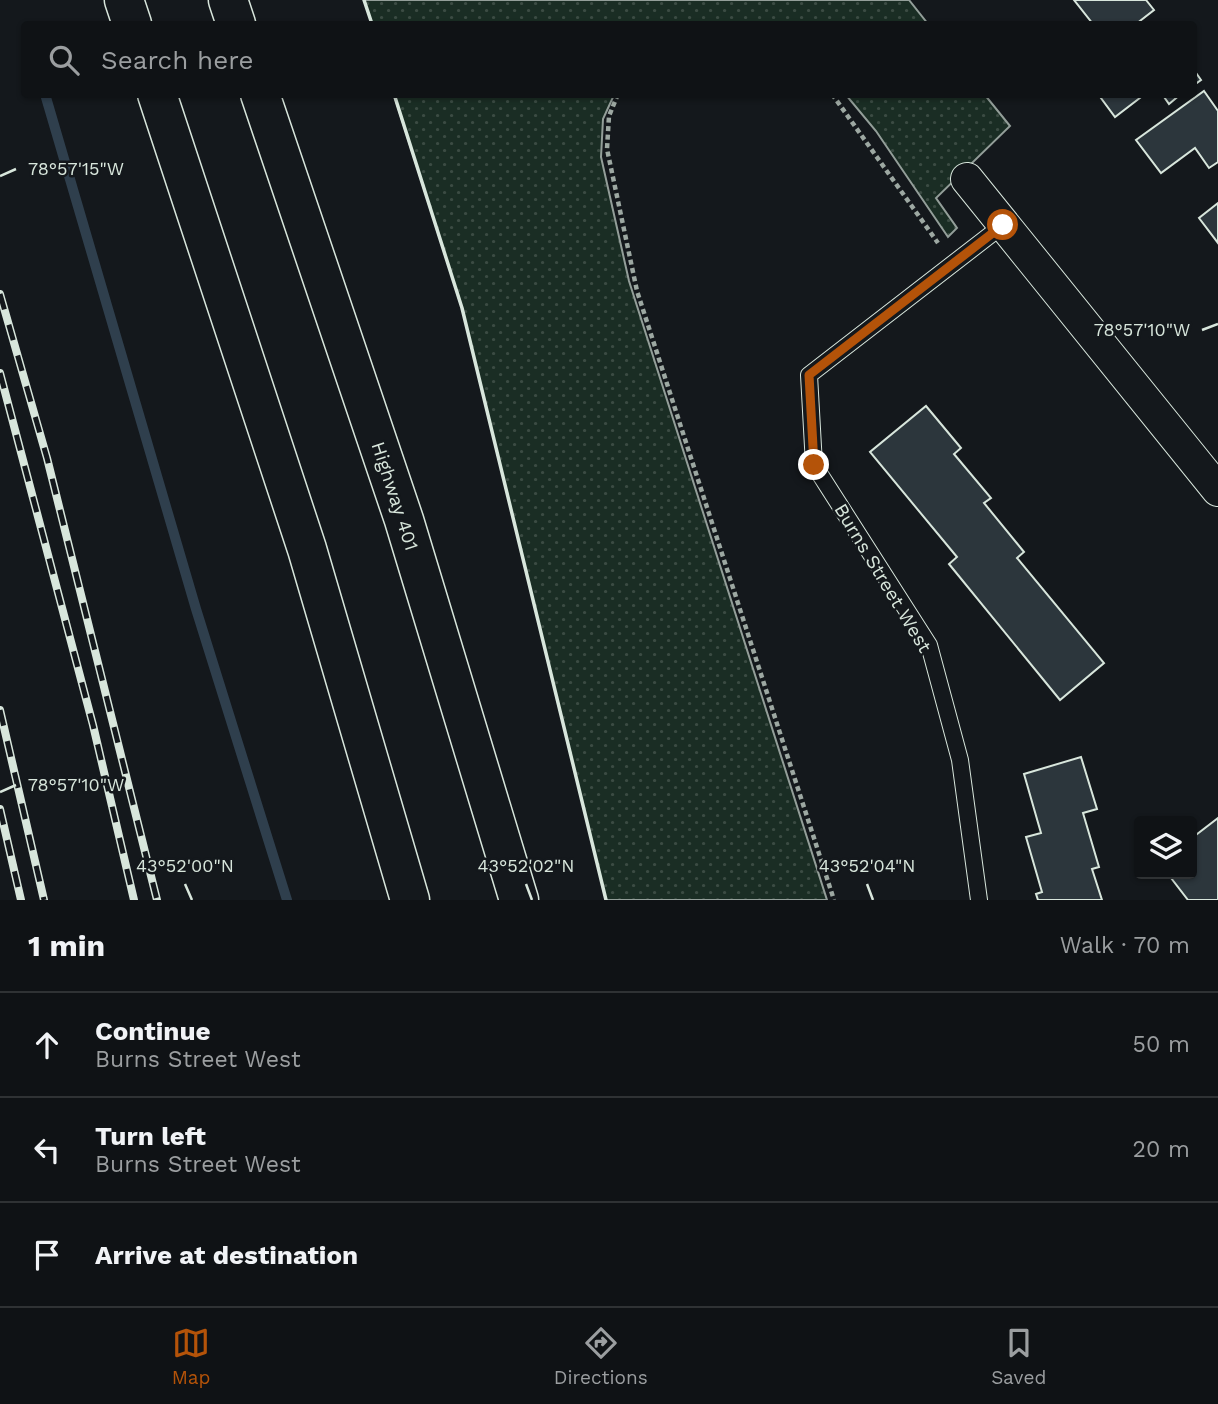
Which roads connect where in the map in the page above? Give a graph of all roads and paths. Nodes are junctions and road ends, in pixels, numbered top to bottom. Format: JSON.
{"nodes":[{"id":1,"x":124,"y":0,"type":"edge"},
{"id":2,"x":228,"y":0,"type":"edge"},
{"id":3,"x":131,"y":21,"type":"edge"},
{"id":4,"x":235,"y":21,"type":"edge"},
{"id":5,"x":158,"y":98,"type":"edge"},
{"id":6,"x":261,"y":98,"type":"edge"},
{"id":7,"x":616,"y":98,"type":"edge"},
{"id":8,"x":835,"y":98,"type":"edge"},
{"id":9,"x":967,"y":180,"type":"dead end"},
{"id":10,"x":1003,"y":225,"type":"junction"},
{"id":11,"x":953,"y":263,"type":"junction"},
{"id":12,"x":1218,"y":490,"type":"edge"},
{"id":13,"x":410,"y":900,"type":"edge"},
{"id":14,"x":519,"y":900,"type":"edge"},
{"id":15,"x":834,"y":900,"type":"edge"},
{"id":16,"x":979,"y":900,"type":"edge"}],
"edges":[{"from":1,"to":3,"type":"highway"},
{"from":2,"to":4,"type":"highway"},
{"from":5,"to":13,"type":"highway"},
{"from":6,"to":14,"type":"highway","name":"Highway 401"},
{"from":7,"to":15,"type":"path"},
{"from":8,"to":11,"type":"path"},
{"from":9,"to":10,"type":"street"},
{"from":10,"to":11,"type":"lane","name":"Burns Street West"},
{"from":10,"to":12,"type":"street"},
{"from":11,"to":16,"type":"lane","name":"Burns Street West"}]}
